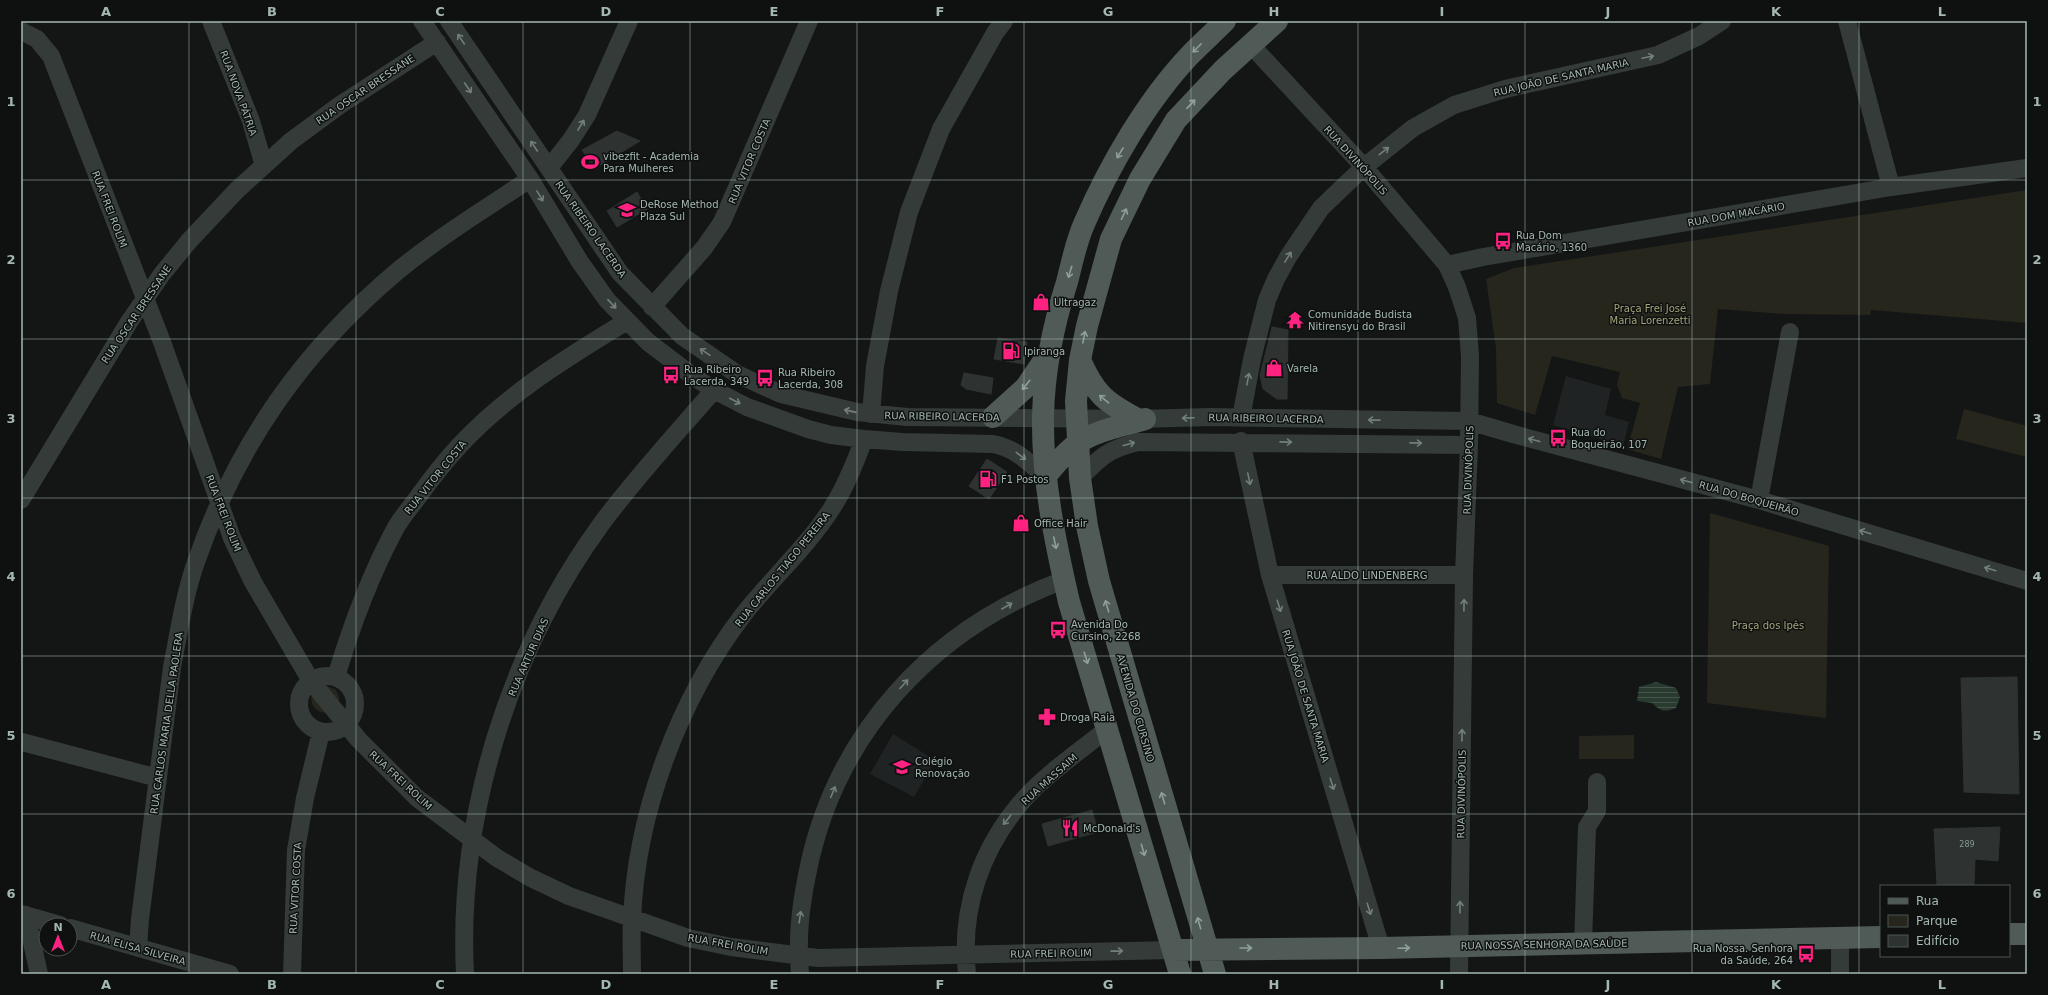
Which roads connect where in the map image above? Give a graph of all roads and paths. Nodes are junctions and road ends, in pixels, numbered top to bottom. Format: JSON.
{"nodes":[{"id":1,"x":211,"y":21,"type":"edge"},
{"id":2,"x":422,"y":21,"type":"edge"},
{"id":3,"x":449,"y":21,"type":"edge"},
{"id":4,"x":629,"y":21,"type":"edge"},
{"id":5,"x":809,"y":21,"type":"edge"},
{"id":6,"x":1004,"y":21,"type":"edge"},
{"id":7,"x":1225,"y":21,"type":"edge"},
{"id":8,"x":1277,"y":21,"type":"edge"},
{"id":9,"x":1722,"y":21,"type":"edge"},
{"id":10,"x":1847,"y":21,"type":"edge"},
{"id":11,"x":21,"y":32,"type":"edge"},
{"id":12,"x":437,"y":42,"type":"junction"},
{"id":13,"x":1251,"y":45,"type":"junction"},
{"id":14,"x":264,"y":166,"type":"junction"},
{"id":15,"x":1364,"y":167,"type":"junction"},
{"id":16,"x":549,"y":168,"type":"junction"},
{"id":17,"x":2027,"y":168,"type":"edge"},
{"id":18,"x":530,"y":179,"type":"junction"},
{"id":19,"x":1891,"y":187,"type":"junction"},
{"id":20,"x":1446,"y":265,"type":"junction"},
{"id":21,"x":144,"y":299,"type":"junction"},
{"id":22,"x":652,"y":307,"type":"junction"},
{"id":23,"x":627,"y":321,"type":"junction"},
{"id":24,"x":1790,"y":332,"type":"dead end"},
{"id":25,"x":1049,"y":354,"type":"junction"},
{"id":26,"x":1080,"y":360,"type":"junction"},
{"id":27,"x":714,"y":390,"type":"junction"},
{"id":28,"x":871,"y":414,"type":"junction"},
{"id":29,"x":993,"y":417,"type":"junction"},
{"id":30,"x":1043,"y":417,"type":"junction"},
{"id":31,"x":1077,"y":418,"type":"junction"},
{"id":32,"x":1241,"y":418,"type":"junction"},
{"id":33,"x":1141,"y":419,"type":"junction"},
{"id":34,"x":1469,"y":421,"type":"junction"},
{"id":35,"x":864,"y":440,"type":"junction"},
{"id":36,"x":1241,"y":441,"type":"junction"},
{"id":37,"x":1078,"y":443,"type":"junction"},
{"id":38,"x":1469,"y":445,"type":"junction"},
{"id":39,"x":1045,"y":477,"type":"junction"},
{"id":40,"x":1080,"y":478,"type":"junction"},
{"id":41,"x":21,"y":500,"type":"edge"},
{"id":42,"x":1759,"y":500,"type":"junction"},
{"id":43,"x":219,"y":503,"type":"junction"},
{"id":44,"x":1270,"y":575,"type":"junction"},
{"id":45,"x":1464,"y":575,"type":"junction"},
{"id":46,"x":1064,"y":580,"type":"junction"},
{"id":47,"x":2027,"y":581,"type":"edge"},
{"id":48,"x":336,"y":678,"type":"junction"},
{"id":49,"x":311,"y":681,"type":"junction"},
{"id":50,"x":346,"y":726,"type":"junction"},
{"id":51,"x":1108,"y":728,"type":"junction"},
{"id":52,"x":322,"y":732,"type":"junction"},
{"id":53,"x":22,"y":742,"type":"dead end"},
{"id":54,"x":158,"y":778,"type":"junction"},
{"id":55,"x":1597,"y":782,"type":"dead end"},
{"id":56,"x":473,"y":840,"type":"junction"},
{"id":57,"x":24,"y":914,"type":"edge"},
{"id":58,"x":38,"y":918,"type":"edge"},
{"id":59,"x":632,"y":919,"type":"junction"},
{"id":60,"x":78,"y":930,"type":"edge"},
{"id":61,"x":2010,"y":934,"type":"edge"},
{"id":62,"x":2027,"y":934,"type":"edge"},
{"id":63,"x":1880,"y":937,"type":"edge"},
{"id":64,"x":1840,"y":938,"type":"junction"},
{"id":65,"x":1584,"y":944,"type":"junction"},
{"id":66,"x":1459,"y":946,"type":"junction"},
{"id":67,"x":138,"y":948,"type":"junction"},
{"id":68,"x":1207,"y":948,"type":"junction"},
{"id":69,"x":1381,"y":948,"type":"junction"},
{"id":70,"x":1173,"y":950,"type":"junction"},
{"id":71,"x":966,"y":955,"type":"junction"},
{"id":72,"x":798,"y":956,"type":"junction"},
{"id":73,"x":39,"y":974,"type":"edge"},
{"id":74,"x":230,"y":974,"type":"edge"},
{"id":75,"x":292,"y":974,"type":"edge"},
{"id":76,"x":465,"y":974,"type":"edge"},
{"id":77,"x":632,"y":974,"type":"edge"},
{"id":78,"x":800,"y":974,"type":"edge"},
{"id":79,"x":967,"y":974,"type":"edge"},
{"id":80,"x":1180,"y":974,"type":"edge"},
{"id":81,"x":1214,"y":974,"type":"edge"},
{"id":82,"x":1459,"y":974,"type":"edge"},
{"id":83,"x":1840,"y":974,"type":"edge"}],
"edges":[{"from":1,"to":14,"type":"street","name":"RUA NOVA PÁTRIA"},
{"from":2,"to":12,"type":"street"},
{"from":16,"to":3,"type":"street","name":"RUA RIBEIRO LACERDA","one_way":true},
{"from":16,"to":4,"type":"street","one_way":true},
{"from":5,"to":22,"type":"street","name":"RUA VITOR COSTA"},
{"from":6,"to":28,"type":"street"},
{"from":7,"to":25,"type":"main road","one_way":true},
{"from":8,"to":13,"type":"main road","name":"AVENIDA DO CURSINO"},
{"from":15,"to":9,"type":"street","name":"RUA JOÃO DE SANTA MARIA","one_way":true},
{"from":10,"to":19,"type":"street"},
{"from":11,"to":21,"type":"street","name":"RUA FREI ROLIM"},
{"from":12,"to":14,"type":"street","name":"RUA OSCAR BRESSANE"},
{"from":12,"to":18,"type":"street","one_way":true},
{"from":13,"to":15,"type":"street","name":"RUA DIVINÓPOLIS"},
{"from":26,"to":13,"type":"main road","name":"AVENIDA DO CURSINO","one_way":true},
{"from":14,"to":21,"type":"street","name":"RUA OSCAR BRESSANE"},
{"from":15,"to":20,"type":"street","name":"RUA DIVINÓPOLIS"},
{"from":32,"to":15,"type":"street","name":"RUA JOÃO DE SANTA MARIA","one_way":true},
{"from":16,"to":22,"type":"street","name":"RUA RIBEIRO LACERDA"},
{"from":17,"to":19,"type":"street","name":"RUA DOM MACÁRIO"},
{"from":18,"to":23,"type":"street","one_way":true},
{"from":18,"to":43,"type":"street","name":"RUA CARLOS MARIA DELLA PAOLERA"},
{"from":19,"to":20,"type":"street","name":"RUA DOM MACÁRIO"},
{"from":20,"to":34,"type":"street","name":"RUA DIVINÓPOLIS"},
{"from":21,"to":41,"type":"street","name":"RUA OSCAR BRESSANE"},
{"from":21,"to":43,"type":"street","name":"RUA FREI ROLIM"},
{"from":28,"to":22,"type":"street","name":"RUA RIBEIRO LACERDA","one_way":true},
{"from":23,"to":27,"type":"street"},
{"from":23,"to":48,"type":"street","name":"RUA VITOR COSTA"},
{"from":24,"to":42,"type":"street"},
{"from":25,"to":29,"type":"main road","one_way":true},
{"from":25,"to":30,"type":"main road"},
{"from":26,"to":31,"type":"main road","name":"AVENIDA DO CURSINO"},
{"from":33,"to":26,"type":"main road","one_way":true},
{"from":27,"to":35,"type":"street","one_way":true},
{"from":27,"to":56,"type":"street","name":"RUA ARTUR DIAS"},
{"from":28,"to":29,"type":"street","name":"RUA RIBEIRO LACERDA"},
{"from":29,"to":30,"type":"street","name":"RUA RIBEIRO LACERDA"},
{"from":30,"to":31,"type":"street","name":"RUA RIBEIRO LACERDA"},
{"from":30,"to":39,"type":"main road"},
{"from":31,"to":33,"type":"street","name":"RUA RIBEIRO LACERDA"},
{"from":31,"to":37,"type":"main road","name":"AVENIDA DO CURSINO"},
{"from":32,"to":33,"type":"street","name":"RUA RIBEIRO LACERDA","one_way":true},
{"from":34,"to":32,"type":"street","name":"RUA RIBEIRO LACERDA","one_way":true},
{"from":33,"to":37,"type":"main road"},
{"from":34,"to":38,"type":"street","name":"RUA DIVINÓPOLIS"},
{"from":42,"to":34,"type":"street","name":"RUA DO BOQUEIRÃO","one_way":true},
{"from":35,"to":39,"type":"street","one_way":true},
{"from":35,"to":59,"type":"street","name":"RUA CARLOS TIAGO PEREIRA"},
{"from":36,"to":38,"type":"street","one_way":true},
{"from":40,"to":36,"type":"street","one_way":true},
{"from":36,"to":44,"type":"street","name":"RUA JOÃO DE SANTA MARIA","one_way":true},
{"from":37,"to":39,"type":"main road"},
{"from":37,"to":40,"type":"main road","name":"AVENIDA DO CURSINO"},
{"from":38,"to":45,"type":"street","name":"RUA DIVINÓPOLIS"},
{"from":39,"to":46,"type":"main road","one_way":true},
{"from":68,"to":40,"type":"main road","name":"AVENIDA DO CURSINO","one_way":true},
{"from":47,"to":42,"type":"street","name":"RUA DO BOQUEIRÃO","one_way":true},
{"from":43,"to":49,"type":"street","name":"RUA FREI ROLIM"},
{"from":43,"to":54,"type":"street","name":"RUA CARLOS MARIA DELLA PAOLERA"},
{"from":44,"to":45,"type":"street","name":"RUA ALDO LINDENBERG"},
{"from":44,"to":69,"type":"street","name":"RUA JOÃO DE SANTA MARIA","one_way":true},
{"from":66,"to":45,"type":"street","name":"RUA DIVINÓPOLIS","one_way":true},
{"from":46,"to":51,"type":"main road","one_way":true},
{"from":72,"to":46,"type":"street","one_way":true},
{"from":48,"to":49,"type":"street"},
{"from":48,"to":50,"type":"street"},
{"from":49,"to":50,"type":"street","name":"RUA FREI ROLIM"},
{"from":49,"to":52,"type":"street"},
{"from":50,"to":52,"type":"street"},
{"from":50,"to":56,"type":"street","name":"RUA FREI ROLIM"},
{"from":51,"to":70,"type":"main road","one_way":true},
{"from":51,"to":71,"type":"street","name":"RUA MASSAIM","one_way":true},
{"from":52,"to":75,"type":"street","name":"RUA VITOR COSTA"},
{"from":53,"to":54,"type":"street"},
{"from":54,"to":67,"type":"street","name":"RUA CARLOS MARIA DELLA PAOLERA"},
{"from":55,"to":65,"type":"street"},
{"from":56,"to":59,"type":"street","name":"RUA FREI ROLIM"},
{"from":56,"to":76,"type":"street","name":"RUA ARTUR DIAS"},
{"from":57,"to":58,"type":"street"},
{"from":57,"to":73,"type":"street"},
{"from":59,"to":72,"type":"street","name":"RUA FREI ROLIM"},
{"from":59,"to":77,"type":"street","name":"RUA CARLOS TIAGO PEREIRA"},
{"from":60,"to":67,"type":"street","name":"RUA ELISA SILVEIRA"},
{"from":61,"to":62,"type":"main road"},
{"from":63,"to":64,"type":"main road","name":"RUA NOSSA SENHORA DA SAÚDE"},
{"from":64,"to":65,"type":"main road","name":"RUA NOSSA SENHORA DA SAÚDE"},
{"from":64,"to":83,"type":"street"},
{"from":65,"to":66,"type":"main road","name":"RUA NOSSA SENHORA DA SAÚDE"},
{"from":69,"to":66,"type":"main road","name":"RUA NOSSA SENHORA DA SAÚDE","one_way":true},
{"from":66,"to":82,"type":"street","name":"RUA DIVINÓPOLIS"},
{"from":67,"to":74,"type":"street","name":"RUA ELISA SILVEIRA"},
{"from":68,"to":69,"type":"main road","name":"RUA NOSSA SENHORA DA SAÚDE","one_way":true},
{"from":68,"to":70,"type":"main road","name":"RUA FREI ROLIM"},
{"from":68,"to":81,"type":"main road","name":"AVENIDA DO CURSINO"},
{"from":71,"to":70,"type":"street","name":"RUA FREI ROLIM","one_way":true},
{"from":70,"to":80,"type":"main road"},
{"from":71,"to":72,"type":"street","name":"RUA FREI ROLIM"},
{"from":71,"to":79,"type":"street","name":"RUA MASSAIM"},
{"from":72,"to":78,"type":"street"}]}
